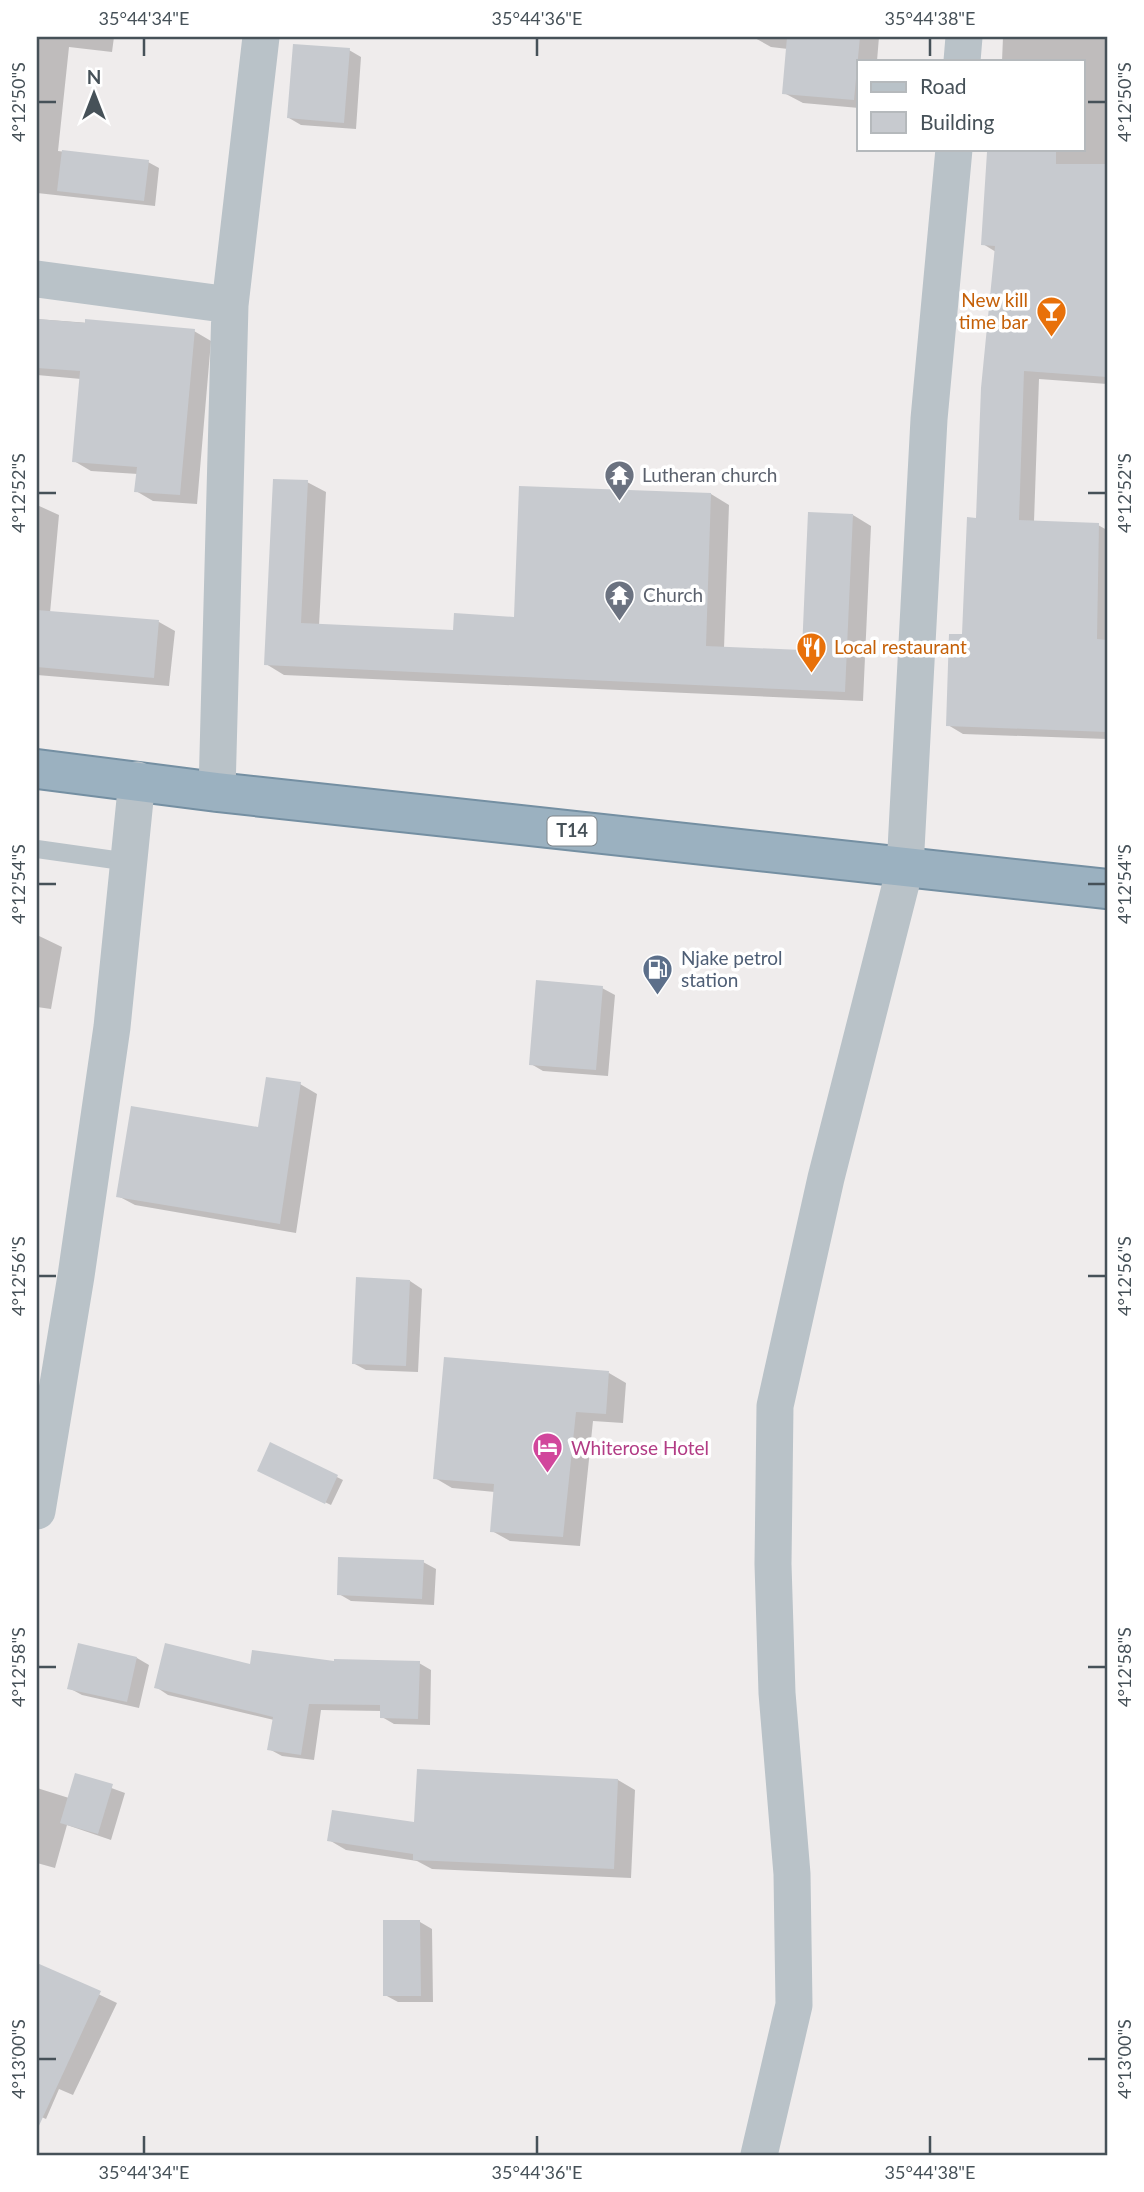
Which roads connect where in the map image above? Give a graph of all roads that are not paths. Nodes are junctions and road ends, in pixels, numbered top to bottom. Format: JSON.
{"nodes":[{"id":1,"x":261,"y":37,"type":"edge"},
{"id":2,"x":964,"y":37,"type":"edge"},
{"id":3,"x":962,"y":60,"type":"edge"},
{"id":4,"x":954,"y":150,"type":"edge"},
{"id":5,"x":37,"y":279,"type":"edge"},
{"id":6,"x":230,"y":304,"type":"junction"},
{"id":7,"x":37,"y":769,"type":"edge"},
{"id":8,"x":137,"y":780,"type":"junction"},
{"id":9,"x":217,"y":792,"type":"junction"},
{"id":10,"x":37,"y":849,"type":"edge"},
{"id":11,"x":129,"y":862,"type":"junction"},
{"id":12,"x":905,"y":868,"type":"junction"},
{"id":13,"x":1107,"y":889,"type":"edge"},
{"id":14,"x":37,"y":1511,"type":"edge"},
{"id":15,"x":759,"y":2155,"type":"edge"}],
"edges":[{"from":1,"to":6,"type":"street"},
{"from":2,"to":3,"type":"street"},
{"from":4,"to":12,"type":"street"},
{"from":5,"to":6,"type":"street"},
{"from":6,"to":9,"type":"street"},
{"from":7,"to":8,"type":"highway","number":"T14"},
{"from":8,"to":9,"type":"highway","number":"T14"},
{"from":8,"to":11,"type":"street"},
{"from":9,"to":12,"type":"highway","number":"T14"},
{"from":10,"to":11,"type":"lane"},
{"from":11,"to":14,"type":"street"},
{"from":12,"to":13,"type":"highway","number":"T14"},
{"from":12,"to":15,"type":"street"}]}
